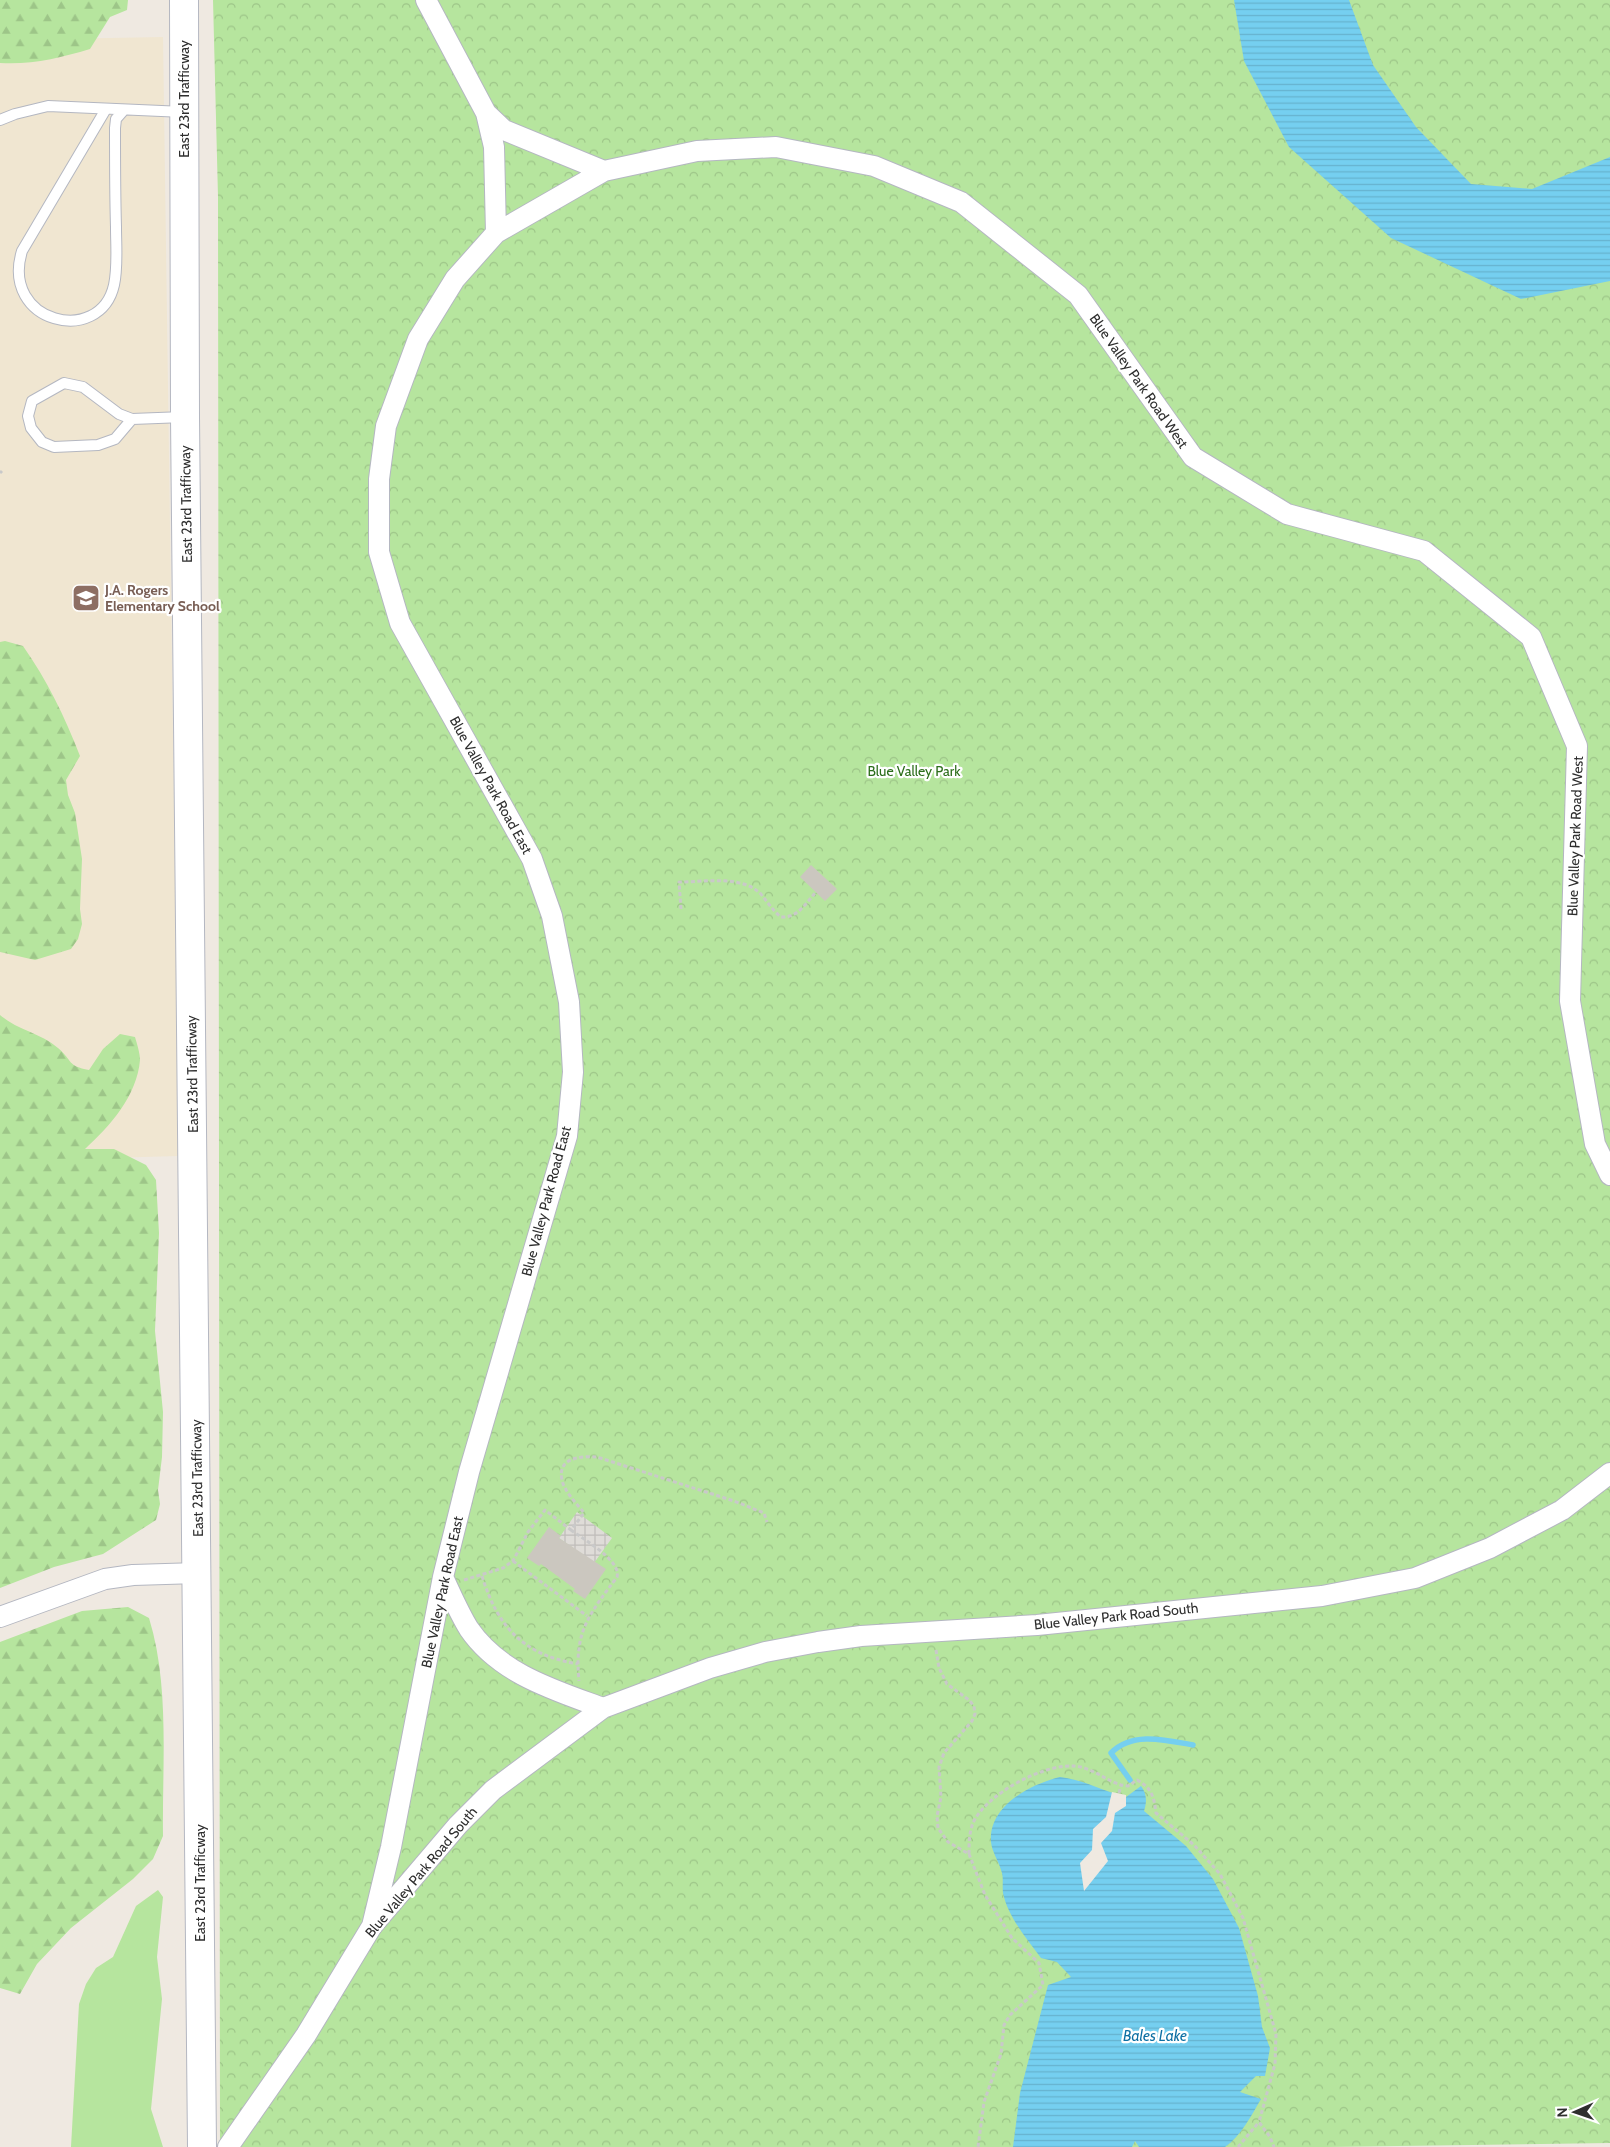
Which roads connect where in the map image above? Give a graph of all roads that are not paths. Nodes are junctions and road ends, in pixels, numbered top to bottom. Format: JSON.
{"nodes":[{"id":1,"x":184,"y":0,"type":"edge"},
{"id":2,"x":426,"y":0,"type":"edge"},
{"id":3,"x":106,"y":109,"type":"junction"},
{"id":4,"x":124,"y":110,"type":"junction"},
{"id":5,"x":184,"y":112,"type":"junction"},
{"id":6,"x":486,"y":113,"type":"junction"},
{"id":7,"x":0,"y":120,"type":"edge"},
{"id":8,"x":604,"y":171,"type":"junction"},
{"id":9,"x":496,"y":233,"type":"junction"},
{"id":10,"x":186,"y":416,"type":"junction"},
{"id":11,"x":132,"y":419,"type":"junction"},
{"id":12,"x":1610,"y":1175,"type":"edge"},
{"id":13,"x":1610,"y":1473,"type":"edge"},
{"id":14,"x":198,"y":1573,"type":"junction"},
{"id":15,"x":446,"y":1582,"type":"junction"},
{"id":16,"x":0,"y":1617,"type":"edge"},
{"id":17,"x":603,"y":1708,"type":"junction"},
{"id":18,"x":372,"y":1926,"type":"junction"},
{"id":19,"x":202,"y":2147,"type":"edge"},
{"id":20,"x":228,"y":2147,"type":"edge"}],
"edges":[{"from":1,"to":5,"type":"main road","name":"East 23rd Trafficway"},
{"from":2,"to":6,"type":"street"},
{"from":3,"to":4,"type":"lane"},
{"from":3,"to":4,"type":"lane"},
{"from":3,"to":7,"type":"lane"},
{"from":4,"to":5,"type":"lane"},
{"from":5,"to":10,"type":"main road","name":"East 23rd Trafficway"},
{"from":6,"to":8,"type":"street"},
{"from":6,"to":9,"type":"street"},
{"from":8,"to":9,"type":"street","name":"Blue Valley Park Road East"},
{"from":8,"to":12,"type":"street","name":"Blue Valley Park Road West"},
{"from":9,"to":15,"type":"street","name":"Blue Valley Park Road East"},
{"from":10,"to":11,"type":"lane"},
{"from":10,"to":14,"type":"main road","name":"East 23rd Trafficway"},
{"from":11,"to":11,"type":"lane"},
{"from":13,"to":17,"type":"street","name":"Blue Valley Park Road South"},
{"from":14,"to":16,"type":"street"},
{"from":14,"to":19,"type":"main road","name":"East 23rd Trafficway"},
{"from":15,"to":17,"type":"street"},
{"from":15,"to":18,"type":"street","name":"Blue Valley Park Road East"},
{"from":17,"to":18,"type":"street","name":"Blue Valley Park Road South"},
{"from":18,"to":20,"type":"street","name":"Blue Valley Park Road South"}]}
